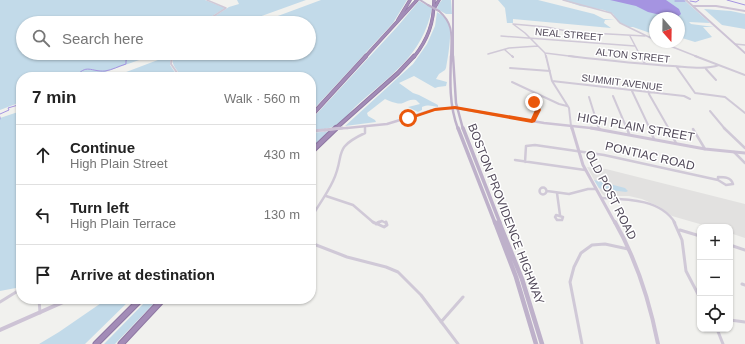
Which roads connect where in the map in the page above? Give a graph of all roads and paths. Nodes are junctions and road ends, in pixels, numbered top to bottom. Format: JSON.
{"nodes":[{"id":1,"x":208,"y":0,"type":"edge"},
{"id":2,"x":410,"y":0,"type":"edge"},
{"id":3,"x":420,"y":0,"type":"edge"},
{"id":4,"x":434,"y":0,"type":"edge"},
{"id":5,"x":440,"y":0,"type":"edge"},
{"id":6,"x":454,"y":0,"type":"edge"},
{"id":7,"x":563,"y":0,"type":"edge"},
{"id":8,"x":686,"y":0,"type":"edge"},
{"id":9,"x":692,"y":6,"type":"junction"},
{"id":10,"x":434,"y":9,"type":"junction"},
{"id":11,"x":745,"y":10,"type":"edge"},
{"id":12,"x":440,"y":12,"type":"junction"},
{"id":13,"x":454,"y":15,"type":"junction"},
{"id":14,"x":214,"y":16,"type":"edge"},
{"id":15,"x":393,"y":28,"type":"junction"},
{"id":16,"x":501,"y":36,"type":"dead end"},
{"id":17,"x":630,"y":36,"type":"junction"},
{"id":18,"x":645,"y":36,"type":"junction"},
{"id":19,"x":530,"y":38,"type":"junction"},
{"id":20,"x":649,"y":38,"type":"edge"},
{"id":21,"x":734,"y":44,"type":"junction"},
{"id":22,"x":745,"y":45,"type":"edge"},
{"id":23,"x":538,"y":46,"type":"junction"},
{"id":24,"x":635,"y":46,"type":"junction"},
{"id":25,"x":675,"y":48,"type":"edge"},
{"id":26,"x":505,"y":49,"type":"junction"},
{"id":27,"x":544,"y":53,"type":"junction"},
{"id":28,"x":745,"y":53,"type":"edge"},
{"id":29,"x":488,"y":54,"type":"dead end"},
{"id":30,"x":513,"y":57,"type":"dead end"},
{"id":31,"x":172,"y":60,"type":"edge"},
{"id":32,"x":645,"y":64,"type":"junction"},
{"id":33,"x":719,"y":65,"type":"junction"},
{"id":34,"x":676,"y":66,"type":"junction"},
{"id":35,"x":510,"y":68,"type":"dead end"},
{"id":36,"x":705,"y":69,"type":"junction"},
{"id":37,"x":550,"y":71,"type":"junction"},
{"id":38,"x":177,"y":72,"type":"edge"},
{"id":39,"x":745,"y":75,"type":"edge"},
{"id":40,"x":716,"y":80,"type":"dead end"},
{"id":41,"x":552,"y":81,"type":"junction"},
{"id":42,"x":512,"y":82,"type":"dead end"},
{"id":43,"x":646,"y":84,"type":"dead end"},
{"id":44,"x":632,"y":90,"type":"junction"},
{"id":45,"x":648,"y":92,"type":"junction"},
{"id":46,"x":613,"y":96,"type":"dead end"},
{"id":47,"x":588,"y":97,"type":"dead end"},
{"id":48,"x":690,"y":99,"type":"dead end"},
{"id":49,"x":534,"y":102,"type":"dead end"},
{"id":50,"x":568,"y":106,"type":"junction"},
{"id":51,"x":454,"y":108,"type":"junction"},
{"id":52,"x":739,"y":108,"type":"junction"},
{"id":53,"x":745,"y":108,"type":"edge"},
{"id":54,"x":316,"y":111,"type":"edge"},
{"id":55,"x":710,"y":111,"type":"dead end"},
{"id":56,"x":745,"y":113,"type":"edge"},
{"id":57,"x":532,"y":122,"type":"junction"},
{"id":58,"x":365,"y":126,"type":"junction"},
{"id":59,"x":571,"y":126,"type":"junction"},
{"id":60,"x":599,"y":129,"type":"junction"},
{"id":61,"x":693,"y":129,"type":"dead end"},
{"id":62,"x":316,"y":131,"type":"edge"},
{"id":63,"x":628,"y":134,"type":"junction"},
{"id":64,"x":654,"y":139,"type":"junction"},
{"id":65,"x":676,"y":143,"type":"junction"},
{"id":66,"x":316,"y":147,"type":"edge"},
{"id":67,"x":745,"y":148,"type":"edge"},
{"id":68,"x":705,"y":149,"type":"junction"},
{"id":69,"x":577,"y":151,"type":"junction"},
{"id":70,"x":734,"y":152,"type":"junction"},
{"id":71,"x":745,"y":152,"type":"edge"},
{"id":72,"x":515,"y":160,"type":"dead end"},
{"id":73,"x":525,"y":162,"type":"junction"},
{"id":74,"x":745,"y":163,"type":"edge"},
{"id":75,"x":585,"y":170,"type":"junction"},
{"id":76,"x":718,"y":180,"type":"junction"},
{"id":77,"x":597,"y":190,"type":"junction"},
{"id":78,"x":547,"y":191,"type":"dead end"},
{"id":79,"x":557,"y":193,"type":"junction"},
{"id":80,"x":326,"y":196,"type":"junction"},
{"id":81,"x":602,"y":198,"type":"junction"},
{"id":82,"x":316,"y":211,"type":"edge"},
{"id":83,"x":560,"y":215,"type":"dead end"},
{"id":84,"x":376,"y":224,"type":"dead end"},
{"id":85,"x":679,"y":230,"type":"junction"},
{"id":86,"x":697,"y":235,"type":"edge"},
{"id":87,"x":316,"y":245,"type":"edge"},
{"id":88,"x":733,"y":246,"type":"edge"},
{"id":89,"x":628,"y":249,"type":"junction"},
{"id":90,"x":745,"y":250,"type":"edge"},
{"id":91,"x":16,"y":293,"type":"edge"},
{"id":92,"x":699,"y":296,"type":"edge"},
{"id":93,"x":463,"y":297,"type":"dead end"},
{"id":94,"x":0,"y":302,"type":"edge"},
{"id":95,"x":39,"y":304,"type":"edge"},
{"id":96,"x":60,"y":304,"type":"edge"},
{"id":97,"x":135,"y":304,"type":"edge"},
{"id":98,"x":158,"y":304,"type":"edge"},
{"id":99,"x":40,"y":314,"type":"junction"},
{"id":100,"x":733,"y":320,"type":"edge"},
{"id":101,"x":441,"y":322,"type":"junction"},
{"id":102,"x":745,"y":322,"type":"edge"},
{"id":103,"x":0,"y":330,"type":"edge"},
{"id":104,"x":718,"y":332,"type":"edge"},
{"id":105,"x":96,"y":344,"type":"edge"},
{"id":106,"x":120,"y":344,"type":"edge"},
{"id":107,"x":458,"y":344,"type":"edge"},
{"id":108,"x":536,"y":344,"type":"edge"},
{"id":109,"x":542,"y":344,"type":"edge"},
{"id":110,"x":582,"y":344,"type":"edge"},
{"id":111,"x":658,"y":344,"type":"edge"},
{"id":112,"x":723,"y":344,"type":"edge"}],
"edges":[{"from":1,"to":14,"type":"street"},
{"from":2,"to":15,"type":"highway"},
{"from":3,"to":12,"type":"main road","bridge":true},
{"from":3,"to":15,"type":"highway"},
{"from":4,"to":10,"type":"highway"},
{"from":5,"to":10,"type":"highway"},
{"from":6,"to":13,"type":"main road","name":"BOSTON PROVIDENCE HIGHWAY"},
{"from":7,"to":18,"type":"street"},
{"from":8,"to":9,"type":"main road"},
{"from":9,"to":11,"type":"main road"},
{"from":9,"to":21,"type":"main road"},
{"from":10,"to":66,"type":"highway"},
{"from":12,"to":13,"type":"main road"},
{"from":12,"to":51,"type":"main road","name":"BOSTON PROVIDENCE HIGHWAY"},
{"from":13,"to":51,"type":"main road","name":"BOSTON PROVIDENCE HIGHWAY"},
{"from":15,"to":54,"type":"highway"},
{"from":16,"to":19,"type":"street","name":"NEAL STREET"},
{"from":17,"to":18,"type":"street"},
{"from":17,"to":19,"type":"street","name":"OLD POST ROAD"},
{"from":17,"to":24,"type":"street"},
{"from":18,"to":20,"type":"street"},
{"from":19,"to":23,"type":"street","name":"OLD POST ROAD"},
{"from":19,"to":24,"type":"street","name":"NEAL STREET"},
{"from":21,"to":22,"type":"street"},
{"from":21,"to":28,"type":"main road"},
{"from":23,"to":26,"type":"street"},
{"from":23,"to":27,"type":"street","name":"OLD POST ROAD"},
{"from":24,"to":32,"type":"street"},
{"from":25,"to":33,"type":"street"},
{"from":26,"to":29,"type":"street"},
{"from":26,"to":30,"type":"street"},
{"from":27,"to":32,"type":"street","name":"ALTON STREET"},
{"from":27,"to":37,"type":"street","name":"OLD POST ROAD"},
{"from":31,"to":38,"type":"street"},
{"from":32,"to":34,"type":"street","name":"ALTON STREET"},
{"from":33,"to":36,"type":"street","name":"ALTON STREET"},
{"from":33,"to":39,"type":"street"},
{"from":34,"to":36,"type":"street","name":"ALTON STREET"},
{"from":34,"to":52,"type":"street"},
{"from":35,"to":37,"type":"street"},
{"from":36,"to":40,"type":"street"},
{"from":37,"to":41,"type":"street","name":"OLD POST ROAD"},
{"from":41,"to":44,"type":"street","name":"SUMMIT AVENUE"},
{"from":41,"to":50,"type":"street","name":"OLD POST ROAD"},
{"from":42,"to":50,"type":"street"},
{"from":43,"to":45,"type":"street"},
{"from":44,"to":45,"type":"street","name":"SUMMIT AVENUE"},
{"from":44,"to":64,"type":"street"},
{"from":45,"to":48,"type":"street","name":"SUMMIT AVENUE"},
{"from":45,"to":65,"type":"street"},
{"from":46,"to":63,"type":"street"},
{"from":47,"to":60,"type":"street"},
{"from":49,"to":57,"type":"street"},
{"from":50,"to":59,"type":"street","name":"OLD POST ROAD"},
{"from":51,"to":57,"type":"main road","name":"HIGH PLAIN STREET"},
{"from":51,"to":58,"type":"main road","name":"HIGH PLAIN STREET"},
{"from":51,"to":108,"type":"main road","name":"BOSTON PROVIDENCE HIGHWAY"},
{"from":51,"to":109,"type":"main road","name":"BOSTON PROVIDENCE HIGHWAY"},
{"from":52,"to":53,"type":"street"},
{"from":52,"to":56,"type":"street"},
{"from":55,"to":67,"type":"street"},
{"from":57,"to":59,"type":"main road","name":"HIGH PLAIN STREET"},
{"from":58,"to":62,"type":"main road","name":"HIGH PLAIN STREET","bridge":true},
{"from":58,"to":80,"type":"street"},
{"from":59,"to":60,"type":"main road","name":"HIGH PLAIN STREET"},
{"from":59,"to":69,"type":"main road","name":"OLD POST ROAD"},
{"from":60,"to":63,"type":"main road","name":"HIGH PLAIN STREET"},
{"from":61,"to":68,"type":"street"},
{"from":63,"to":64,"type":"main road","name":"HIGH PLAIN STREET"},
{"from":64,"to":65,"type":"main road","name":"HIGH PLAIN STREET"},
{"from":65,"to":68,"type":"main road","name":"HIGH PLAIN STREET"},
{"from":68,"to":70,"type":"main road","name":"HIGH PLAIN STREET"},
{"from":69,"to":73,"type":"street","name":"PONTIAC ROAD"},
{"from":69,"to":75,"type":"main road","name":"OLD POST ROAD"},
{"from":69,"to":76,"type":"street","name":"PONTIAC ROAD"},
{"from":70,"to":71,"type":"main road","name":"HIGH PLAIN STREET"},
{"from":70,"to":74,"type":"street"},
{"from":72,"to":73,"type":"street"},
{"from":73,"to":75,"type":"street"},
{"from":75,"to":77,"type":"main road","name":"OLD POST ROAD"},
{"from":76,"to":76,"type":"street","name":"PONTIAC ROAD"},
{"from":77,"to":79,"type":"street"},
{"from":77,"to":81,"type":"main road","name":"OLD POST ROAD"},
{"from":78,"to":79,"type":"street"},
{"from":79,"to":83,"type":"street"},
{"from":80,"to":82,"type":"street"},
{"from":80,"to":84,"type":"street"},
{"from":81,"to":85,"type":"street"},
{"from":81,"to":89,"type":"main road","name":"OLD POST ROAD"},
{"from":85,"to":86,"type":"street"},
{"from":85,"to":92,"type":"street"},
{"from":87,"to":101,"type":"street"},
{"from":88,"to":90,"type":"street"},
{"from":89,"to":110,"type":"street"},
{"from":89,"to":111,"type":"main road","name":"OLD POST ROAD"},
{"from":91,"to":94,"type":"street"},
{"from":93,"to":101,"type":"street"},
{"from":95,"to":99,"type":"street"},
{"from":96,"to":99,"type":"main road"},
{"from":97,"to":105,"type":"highway"},
{"from":98,"to":106,"type":"highway"},
{"from":99,"to":103,"type":"main road"},
{"from":100,"to":102,"type":"street"},
{"from":101,"to":107,"type":"street"},
{"from":104,"to":112,"type":"street"}]}
